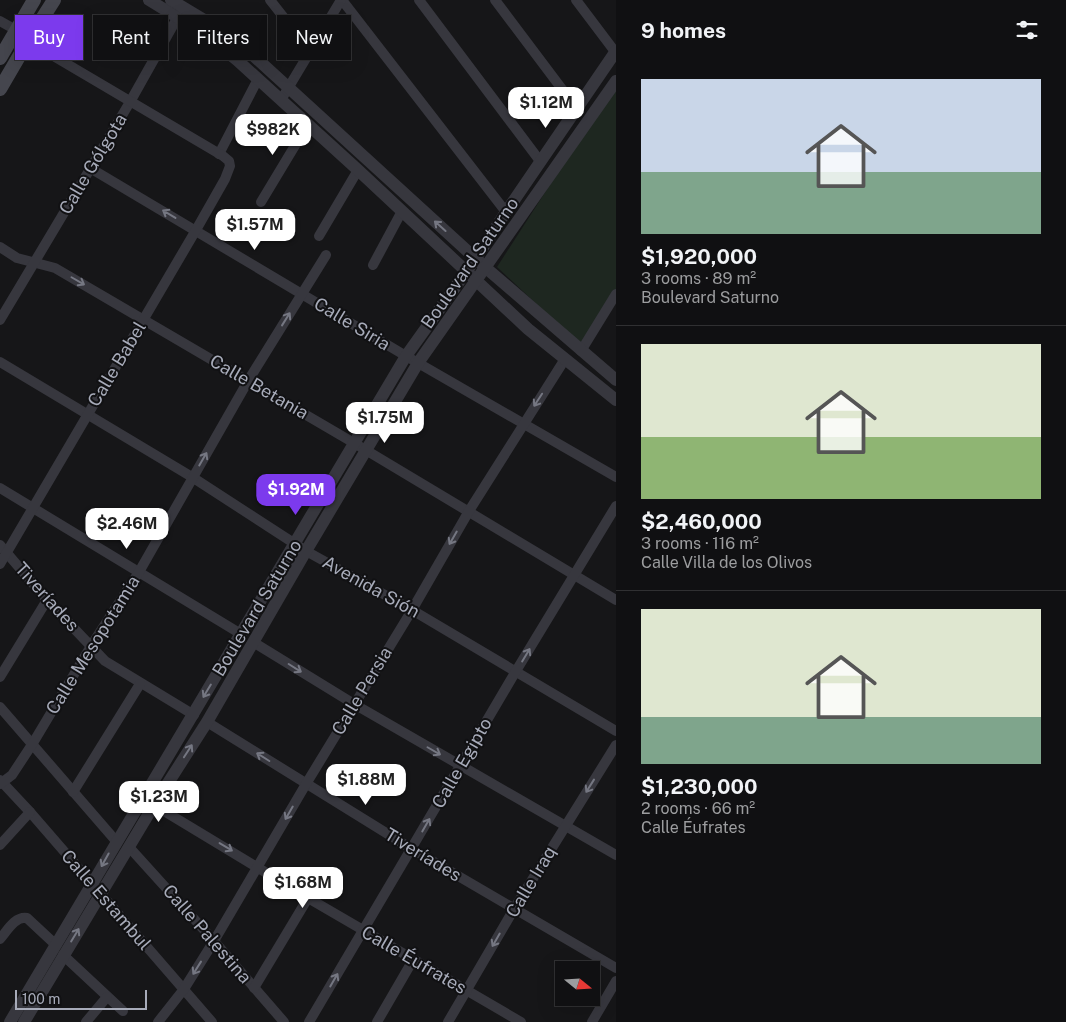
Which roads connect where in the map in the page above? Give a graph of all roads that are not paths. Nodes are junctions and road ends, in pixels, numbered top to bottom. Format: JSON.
{"nodes":[{"id":1,"x":34,"y":0,"type":"edge"},
{"id":2,"x":54,"y":0,"type":"edge"},
{"id":3,"x":149,"y":0,"type":"edge"},
{"id":4,"x":171,"y":0,"type":"edge"},
{"id":5,"x":270,"y":0,"type":"edge"},
{"id":6,"x":342,"y":0,"type":"edge"},
{"id":7,"x":419,"y":0,"type":"edge"},
{"id":8,"x":495,"y":0,"type":"edge"},
{"id":9,"x":576,"y":0,"type":"edge"},
{"id":10,"x":181,"y":12,"type":"junction"},
{"id":11,"x":25,"y":15,"type":"edge"},
{"id":12,"x":44,"y":15,"type":"edge"},
{"id":13,"x":282,"y":15,"type":"edge"},
{"id":14,"x":333,"y":15,"type":"edge"},
{"id":15,"x":0,"y":21,"type":"edge"},
{"id":16,"x":15,"y":29,"type":"edge"},
{"id":17,"x":15,"y":32,"type":"edge"},
{"id":18,"x":616,"y":52,"type":"edge"},
{"id":19,"x":0,"y":58,"type":"edge"},
{"id":20,"x":17,"y":60,"type":"edge"},
{"id":21,"x":60,"y":60,"type":"edge"},
{"id":22,"x":305,"y":60,"type":"edge"},
{"id":23,"x":258,"y":79,"type":"junction"},
{"id":24,"x":616,"y":80,"type":"edge"},
{"id":25,"x":288,"y":88,"type":"junction"},
{"id":26,"x":0,"y":89,"type":"edge"},
{"id":27,"x":281,"y":100,"type":"junction"},
{"id":28,"x":130,"y":102,"type":"junction"},
{"id":29,"x":577,"y":109,"type":"junction"},
{"id":30,"x":308,"y":124,"type":"junction"},
{"id":31,"x":219,"y":154,"type":"junction"},
{"id":32,"x":540,"y":161,"type":"junction"},
{"id":33,"x":90,"y":168,"type":"junction"},
{"id":34,"x":358,"y":170,"type":"junction"},
{"id":35,"x":261,"y":202,"type":"dead end"},
{"id":36,"x":402,"y":211,"type":"junction"},
{"id":37,"x":506,"y":212,"type":"junction"},
{"id":38,"x":196,"y":230,"type":"junction"},
{"id":39,"x":318,"y":236,"type":"dead end"},
{"id":40,"x":0,"y":247,"type":"edge"},
{"id":41,"x":326,"y":255,"type":"dead end"},
{"id":42,"x":476,"y":258,"type":"junction"},
{"id":43,"x":34,"y":262,"type":"junction"},
{"id":44,"x":373,"y":265,"type":"dead end"},
{"id":45,"x":486,"y":268,"type":"junction"},
{"id":46,"x":466,"y":270,"type":"junction"},
{"id":47,"x":477,"y":281,"type":"junction"},
{"id":48,"x":302,"y":294,"type":"junction"},
{"id":49,"x":616,"y":294,"type":"edge"},
{"id":50,"x":144,"y":319,"type":"junction"},
{"id":51,"x":0,"y":320,"type":"edge"},
{"id":52,"x":581,"y":351,"type":"junction"},
{"id":53,"x":406,"y":356,"type":"junction"},
{"id":54,"x":565,"y":359,"type":"junction"},
{"id":55,"x":0,"y":362,"type":"edge"},
{"id":56,"x":418,"y":363,"type":"junction"},
{"id":57,"x":616,"y":380,"type":"edge"},
{"id":58,"x":248,"y":381,"type":"junction"},
{"id":59,"x":616,"y":400,"type":"edge"},
{"id":60,"x":87,"y":414,"type":"junction"},
{"id":61,"x":523,"y":423,"type":"junction"},
{"id":62,"x":354,"y":443,"type":"junction"},
{"id":63,"x":365,"y":450,"type":"junction"},
{"id":64,"x":192,"y":477,"type":"junction"},
{"id":65,"x":616,"y":477,"type":"edge"},
{"id":66,"x":0,"y":488,"type":"edge"},
{"id":67,"x":616,"y":506,"type":"edge"},
{"id":68,"x":32,"y":508,"type":"junction"},
{"id":69,"x":469,"y":511,"type":"junction"},
{"id":70,"x":300,"y":547,"type":"junction"},
{"id":71,"x":4,"y":549,"type":"edge"},
{"id":72,"x":0,"y":564,"type":"edge"},
{"id":73,"x":138,"y":572,"type":"junction"},
{"id":74,"x":574,"y":575,"type":"junction"},
{"id":75,"x":48,"y":600,"type":"junction"},
{"id":76,"x":616,"y":600,"type":"edge"},
{"id":77,"x":412,"y":610,"type":"junction"},
{"id":78,"x":242,"y":634,"type":"junction"},
{"id":79,"x":253,"y":642,"type":"junction"},
{"id":80,"x":91,"y":646,"type":"junction"},
{"id":81,"x":516,"y":670,"type":"junction"},
{"id":82,"x":0,"y":677,"type":"edge"},
{"id":83,"x":140,"y":684,"type":"junction"},
{"id":84,"x":354,"y":704,"type":"junction"},
{"id":85,"x":0,"y":707,"type":"edge"},
{"id":86,"x":194,"y":714,"type":"junction"},
{"id":87,"x":207,"y":722,"type":"junction"},
{"id":88,"x":616,"y":731,"type":"edge"},
{"id":89,"x":33,"y":743,"type":"junction"},
{"id":90,"x":616,"y":745,"type":"edge"},
{"id":91,"x":460,"y":766,"type":"junction"},
{"id":92,"x":1,"y":782,"type":"edge"},
{"id":93,"x":306,"y":784,"type":"junction"},
{"id":94,"x":73,"y":792,"type":"junction"},
{"id":95,"x":154,"y":804,"type":"junction"},
{"id":96,"x":30,"y":812,"type":"junction"},
{"id":97,"x":566,"y":825,"type":"junction"},
{"id":98,"x":116,"y":841,"type":"junction"},
{"id":99,"x":0,"y":844,"type":"edge"},
{"id":100,"x":129,"y":847,"type":"junction"},
{"id":101,"x":412,"y":850,"type":"junction"},
{"id":102,"x":616,"y":856,"type":"edge"},
{"id":103,"x":258,"y":867,"type":"junction"},
{"id":104,"x":96,"y":889,"type":"junction"},
{"id":105,"x":308,"y":898,"type":"junction"},
{"id":106,"x":514,"y":908,"type":"junction"},
{"id":107,"x":363,"y":930,"type":"junction"},
{"id":108,"x":0,"y":940,"type":"edge"},
{"id":109,"x":214,"y":941,"type":"junction"},
{"id":110,"x":60,"y":950,"type":"junction"},
{"id":111,"x":413,"y":960,"type":"junction"},
{"id":112,"x":616,"y":968,"type":"edge"},
{"id":113,"x":616,"y":981,"type":"edge"},
{"id":114,"x":254,"y":988,"type":"junction"},
{"id":115,"x":184,"y":989,"type":"junction"},
{"id":116,"x":466,"y":991,"type":"junction"},
{"id":117,"x":108,"y":997,"type":"junction"},
{"id":118,"x":122,"y":1011,"type":"dead end"},
{"id":119,"x":10,"y":1022,"type":"edge"},
{"id":120,"x":24,"y":1022,"type":"edge"},
{"id":121,"x":86,"y":1022,"type":"edge"},
{"id":122,"x":158,"y":1022,"type":"edge"},
{"id":123,"x":212,"y":1022,"type":"edge"},
{"id":124,"x":284,"y":1022,"type":"edge"},
{"id":125,"x":309,"y":1022,"type":"edge"},
{"id":126,"x":377,"y":1022,"type":"edge"},
{"id":127,"x":448,"y":1022,"type":"edge"},
{"id":128,"x":521,"y":1022,"type":"edge"},
{"id":129,"x":592,"y":1022,"type":"edge"}],
"edges":[{"from":1,"to":11,"type":"main road"},
{"from":2,"to":12,"type":"main road"},
{"from":3,"to":10,"type":"street"},
{"from":4,"to":10,"type":"street"},
{"from":5,"to":13,"type":"street"},
{"from":6,"to":14,"type":"street"},
{"from":6,"to":37,"type":"street"},
{"from":7,"to":32,"type":"street"},
{"from":8,"to":29,"type":"street"},
{"from":9,"to":18,"type":"street"},
{"from":10,"to":23,"type":"street"},
{"from":10,"to":25,"type":"street"},
{"from":10,"to":28,"type":"street","name":"Calle Gólgota"},
{"from":15,"to":16,"type":"street"},
{"from":17,"to":19,"type":"main road"},
{"from":18,"to":29,"type":"street","name":"Boulevard Saturno"},
{"from":20,"to":26,"type":"main road"},
{"from":21,"to":28,"type":"street"},
{"from":22,"to":25,"type":"street"},
{"from":23,"to":27,"type":"street"},
{"from":23,"to":31,"type":"street"},
{"from":24,"to":45,"type":"street","name":"Boulevard Saturno"},
{"from":25,"to":27,"type":"street"},
{"from":42,"to":25,"type":"street","one_way":true},
{"from":27,"to":30,"type":"street"},
{"from":28,"to":31,"type":"street"},
{"from":28,"to":33,"type":"street","name":"Calle Gólgota"},
{"from":29,"to":32,"type":"street","name":"Boulevard Saturno"},
{"from":30,"to":34,"type":"street"},
{"from":30,"to":35,"type":"street"},
{"from":31,"to":38,"type":"street","name":"Calle Babel"},
{"from":32,"to":37,"type":"street","name":"Boulevard Saturno"},
{"from":38,"to":33,"type":"street","name":"Calle Siria","one_way":true},
{"from":33,"to":43,"type":"street","name":"Calle Gólgota"},
{"from":34,"to":36,"type":"street"},
{"from":34,"to":39,"type":"street"},
{"from":36,"to":44,"type":"street"},
{"from":36,"to":46,"type":"street"},
{"from":37,"to":42,"type":"street","name":"Boulevard Saturno"},
{"from":38,"to":48,"type":"street","name":"Calle Siria"},
{"from":38,"to":50,"type":"street","name":"Calle Babel"},
{"from":40,"to":43,"type":"street","name":"Calle Betania"},
{"from":41,"to":48,"type":"street","name":"Calle Mesopotamia"},
{"from":42,"to":45,"type":"street"},
{"from":42,"to":46,"type":"street","name":"Boulevard Saturno"},
{"from":43,"to":50,"type":"street","name":"Calle Betania","one_way":true},
{"from":43,"to":51,"type":"street","name":"Calle Gólgota"},
{"from":45,"to":47,"type":"street","name":"Boulevard Saturno"},
{"from":45,"to":52,"type":"street"},
{"from":46,"to":47,"type":"street"},
{"from":46,"to":53,"type":"street","name":"Boulevard Saturno"},
{"from":47,"to":54,"type":"street"},
{"from":47,"to":56,"type":"street","name":"Boulevard Saturno"},
{"from":48,"to":53,"type":"street","name":"Calle Siria"},
{"from":58,"to":48,"type":"street","name":"Calle Mesopotamia","one_way":true},
{"from":49,"to":52,"type":"street"},
{"from":50,"to":58,"type":"street","name":"Calle Betania"},
{"from":50,"to":60,"type":"street","name":"Calle Babel"},
{"from":52,"to":57,"type":"street"},
{"from":53,"to":56,"type":"street","name":"Calle Siria"},
{"from":53,"to":62,"type":"street","name":"Boulevard Saturno"},
{"from":54,"to":59,"type":"street"},
{"from":54,"to":61,"type":"street","name":"Calle Persia","one_way":true},
{"from":55,"to":60,"type":"street","name":"Avenida Sión"},
{"from":56,"to":61,"type":"street","name":"Calle Siria"},
{"from":56,"to":63,"type":"street","name":"Boulevard Saturno"},
{"from":58,"to":62,"type":"street","name":"Calle Betania"},
{"from":64,"to":58,"type":"street","name":"Calle Mesopotamia","one_way":true},
{"from":60,"to":64,"type":"street","name":"Avenida Sión"},
{"from":60,"to":68,"type":"street","name":"Calle Babel"},
{"from":61,"to":65,"type":"street","name":"Calle Siria"},
{"from":61,"to":69,"type":"street","name":"Calle Persia"},
{"from":62,"to":63,"type":"street","name":"Calle Betania"},
{"from":62,"to":70,"type":"street","name":"Boulevard Saturno"},
{"from":63,"to":69,"type":"street","name":"Calle Betania"},
{"from":63,"to":70,"type":"street","name":"Boulevard Saturno"},
{"from":64,"to":70,"type":"street","name":"Avenida Sión"},
{"from":64,"to":73,"type":"street","name":"Calle Mesopotamia"},
{"from":66,"to":68,"type":"street"},
{"from":67,"to":74,"type":"street","name":"Calle Egipto"},
{"from":68,"to":71,"type":"street","name":"Calle Babel"},
{"from":68,"to":73,"type":"street"},
{"from":69,"to":74,"type":"street","name":"Calle Betania"},
{"from":69,"to":77,"type":"street","name":"Calle Persia","one_way":true},
{"from":70,"to":77,"type":"street","name":"Avenida Sión"},
{"from":70,"to":78,"type":"street","name":"Boulevard Saturno"},
{"from":70,"to":79,"type":"street","name":"Boulevard Saturno"},
{"from":71,"to":72,"type":"street","name":"Calle Babel"},
{"from":71,"to":75,"type":"street","name":"Tiveríades"},
{"from":73,"to":78,"type":"street"},
{"from":73,"to":80,"type":"street","name":"Calle Mesopotamia"},
{"from":74,"to":76,"type":"street","name":"Calle Betania"},
{"from":81,"to":74,"type":"street","name":"Calle Egipto","one_way":true},
{"from":75,"to":80,"type":"street","name":"Tiveríades"},
{"from":75,"to":82,"type":"street"},
{"from":77,"to":81,"type":"street","name":"Avenida Sión"},
{"from":77,"to":84,"type":"street","name":"Calle Persia"},
{"from":78,"to":86,"type":"street","name":"Boulevard Saturno","one_way":true},
{"from":79,"to":84,"type":"street","one_way":true},
{"from":79,"to":87,"type":"street","name":"Boulevard Saturno"},
{"from":80,"to":83,"type":"street","name":"Tiveríades"},
{"from":80,"to":89,"type":"street","name":"Calle Mesopotamia"},
{"from":81,"to":88,"type":"street","name":"Avenida Sión"},
{"from":81,"to":91,"type":"street","name":"Calle Egipto"},
{"from":83,"to":86,"type":"street","name":"Tiveríades"},
{"from":83,"to":94,"type":"street"},
{"from":84,"to":91,"type":"street","one_way":true},
{"from":84,"to":93,"type":"street","name":"Calle Persia"},
{"from":85,"to":89,"type":"street"},
{"from":86,"to":98,"type":"street","name":"Boulevard Saturno"},
{"from":93,"to":87,"type":"street","name":"Tiveríades","one_way":true},
{"from":95,"to":87,"type":"street","name":"Boulevard Saturno","one_way":true},
{"from":89,"to":92,"type":"street","name":"Calle Mesopotamia"},
{"from":89,"to":94,"type":"street"},
{"from":90,"to":97,"type":"street","name":"Calle Iraq","one_way":true},
{"from":91,"to":97,"type":"street"},
{"from":101,"to":91,"type":"street","name":"Calle Egipto","one_way":true},
{"from":92,"to":96,"type":"street","name":"Calle Estambul"},
{"from":93,"to":101,"type":"street","name":"Tiveríades"},
{"from":93,"to":103,"type":"street","name":"Calle Persia","one_way":true},
{"from":94,"to":98,"type":"street"},
{"from":95,"to":100,"type":"street","name":"Boulevard Saturno"},
{"from":95,"to":103,"type":"street","name":"Calle Éufrates","one_way":true},
{"from":96,"to":99,"type":"street"},
{"from":96,"to":104,"type":"street","name":"Calle Estambul"},
{"from":97,"to":102,"type":"street"},
{"from":97,"to":106,"type":"street","name":"Calle Iraq"},
{"from":98,"to":104,"type":"street","name":"Boulevard Saturno","one_way":true},
{"from":100,"to":104,"type":"street","name":"Boulevard Saturno"},
{"from":100,"to":109,"type":"street","name":"Calle Palestina"},
{"from":101,"to":106,"type":"street","name":"Tiveríades"},
{"from":101,"to":107,"type":"street","name":"Calle Egipto"},
{"from":103,"to":105,"type":"street","name":"Calle Éufrates"},
{"from":103,"to":109,"type":"street","name":"Calle Persia"},
{"from":104,"to":110,"type":"street","name":"Boulevard Saturno"},
{"from":104,"to":115,"type":"street","name":"Calle Estambul"},
{"from":105,"to":107,"type":"street","name":"Calle Éufrates"},
{"from":105,"to":114,"type":"street"},
{"from":106,"to":112,"type":"street","name":"Tiveríades"},
{"from":106,"to":116,"type":"street","name":"Calle Iraq","one_way":true},
{"from":107,"to":111,"type":"street","name":"Calle Éufrates"},
{"from":125,"to":107,"type":"street","name":"Calle Egipto","one_way":true},
{"from":108,"to":110,"type":"street"},
{"from":109,"to":114,"type":"street","name":"Calle Palestina"},
{"from":109,"to":115,"type":"street","name":"Calle Persia","one_way":true},
{"from":110,"to":117,"type":"street"},
{"from":110,"to":119,"type":"street","name":"Boulevard Saturno"},
{"from":110,"to":120,"type":"street","name":"Boulevard Saturno"},
{"from":111,"to":116,"type":"street","name":"Calle Éufrates"},
{"from":111,"to":126,"type":"street"},
{"from":113,"to":129,"type":"street"},
{"from":114,"to":124,"type":"street","name":"Calle Palestina"},
{"from":115,"to":122,"type":"street","name":"Calle Persia"},
{"from":115,"to":123,"type":"street","name":"Calle Estambul"},
{"from":116,"to":127,"type":"street","name":"Calle Iraq"},
{"from":116,"to":128,"type":"street","name":"Calle Éufrates"},
{"from":117,"to":118,"type":"street"},
{"from":117,"to":121,"type":"street"}]}
